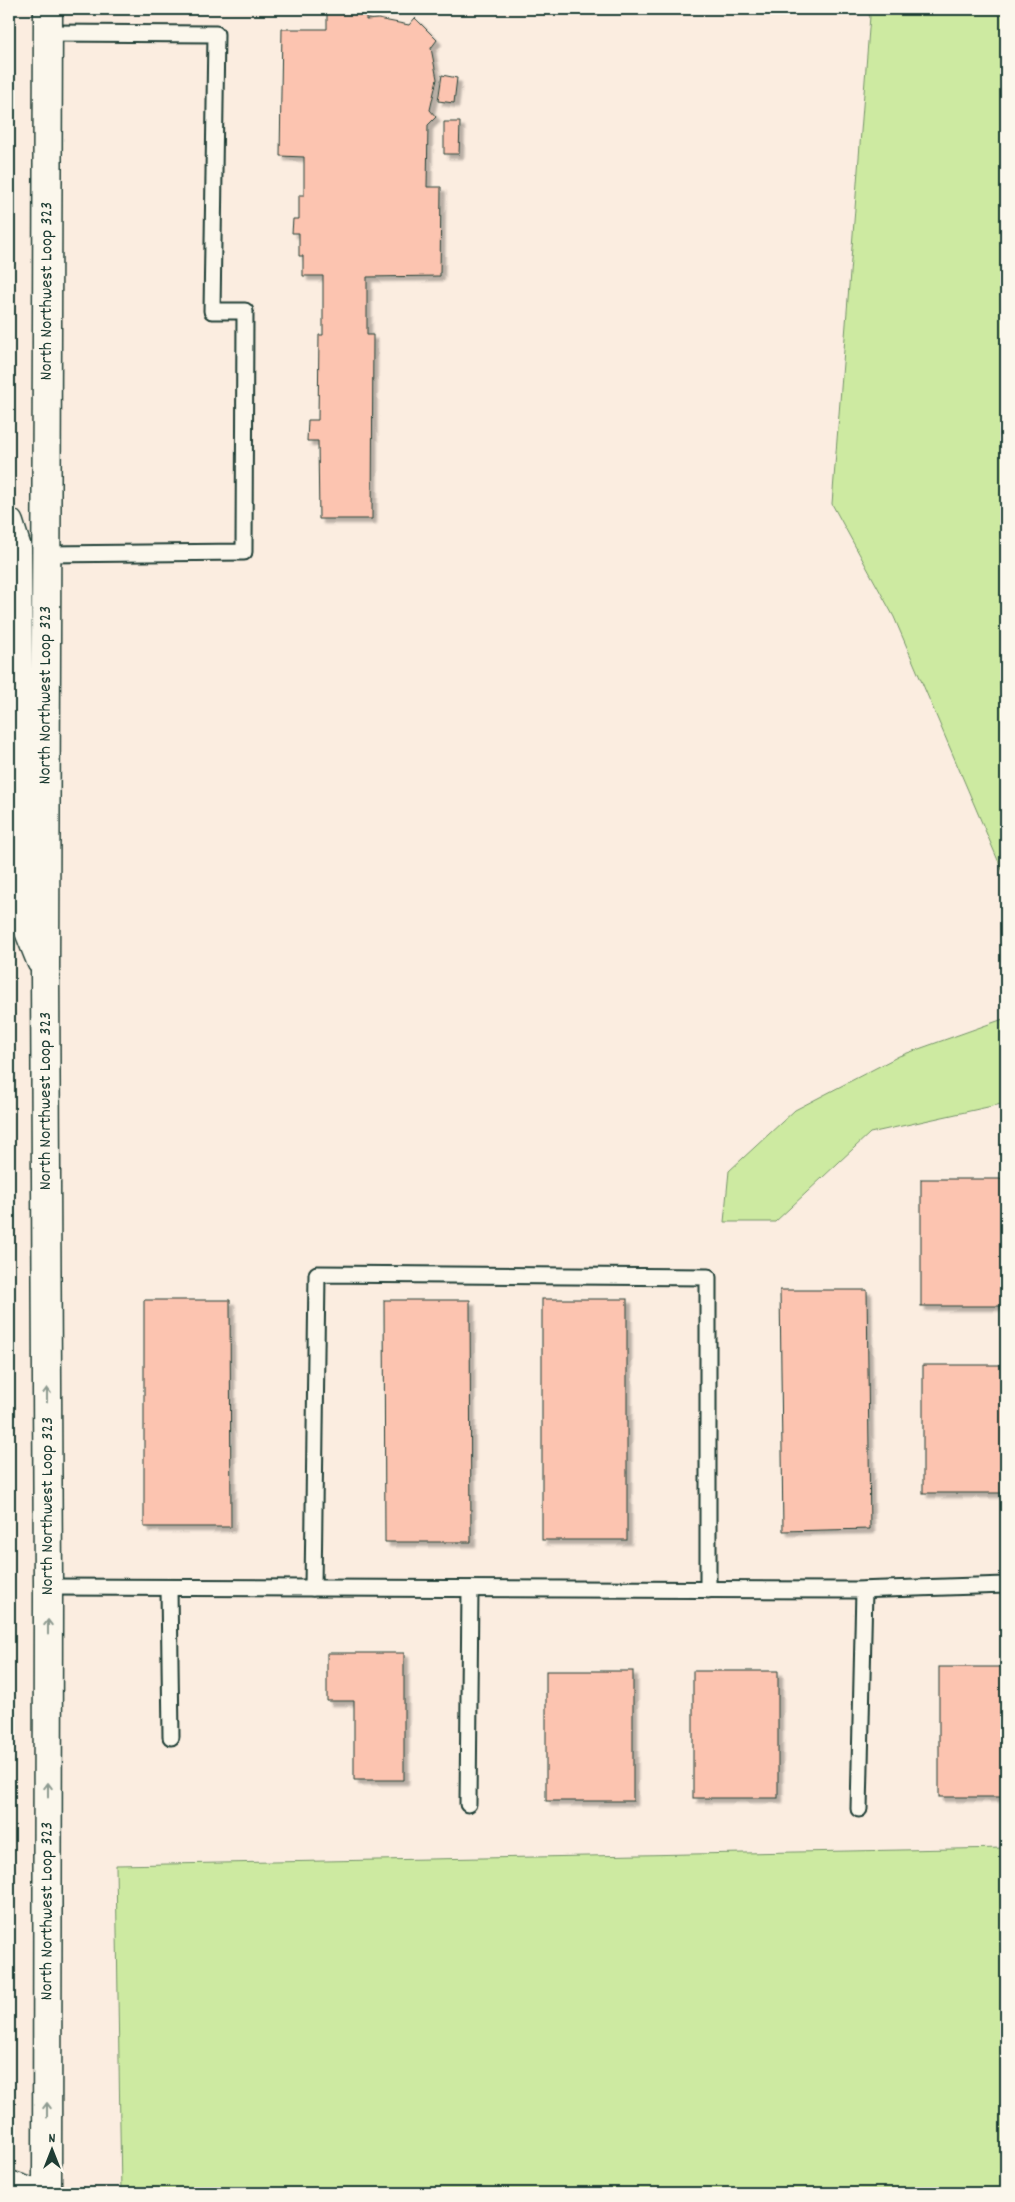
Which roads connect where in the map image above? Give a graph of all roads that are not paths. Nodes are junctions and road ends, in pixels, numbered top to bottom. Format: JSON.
{"nodes":[{"id":1,"x":28,"y":9,"type":"edge"},
{"id":2,"x":48,"y":21,"type":"edge"},
{"id":3,"x":9,"y":523,"type":"edge"},
{"id":4,"x":47,"y":554,"type":"junction"},
{"id":5,"x":45,"y":971,"type":"junction"},
{"id":6,"x":1006,"y":1585,"type":"edge"},
{"id":7,"x":48,"y":1587,"type":"junction"},
{"id":8,"x":169,"y":1588,"type":"junction"},
{"id":9,"x":313,"y":1588,"type":"junction"},
{"id":10,"x":470,"y":1589,"type":"junction"},
{"id":11,"x":708,"y":1590,"type":"junction"},
{"id":12,"x":864,"y":1590,"type":"junction"},
{"id":13,"x":170,"y":1737,"type":"dead end"},
{"id":14,"x":468,"y":1804,"type":"dead end"},
{"id":15,"x":859,"y":1809,"type":"dead end"},
{"id":16,"x":9,"y":2185,"type":"edge"},
{"id":17,"x":33,"y":2193,"type":"edge"},
{"id":18,"x":47,"y":2193,"type":"edge"}],
"edges":[{"from":1,"to":2,"type":"main road"},
{"from":2,"to":4,"type":"main road","name":"North Northwest Loop 323"},
{"from":2,"to":4,"type":"lane"},
{"from":3,"to":5,"type":"main road"},
{"from":4,"to":5,"type":"main road","name":"North Northwest Loop 323"},
{"from":7,"to":5,"type":"main road","name":"North Northwest Loop 323","one_way":true},
{"from":6,"to":12,"type":"lane"},
{"from":7,"to":8,"type":"lane"},
{"from":18,"to":7,"type":"main road","name":"North Northwest Loop 323","one_way":true},
{"from":8,"to":9,"type":"lane"},
{"from":8,"to":13,"type":"lane"},
{"from":9,"to":10,"type":"lane"},
{"from":9,"to":11,"type":"lane"},
{"from":10,"to":11,"type":"lane"},
{"from":10,"to":14,"type":"lane"},
{"from":11,"to":12,"type":"lane"},
{"from":12,"to":15,"type":"lane"},
{"from":16,"to":17,"type":"main road"}]}
